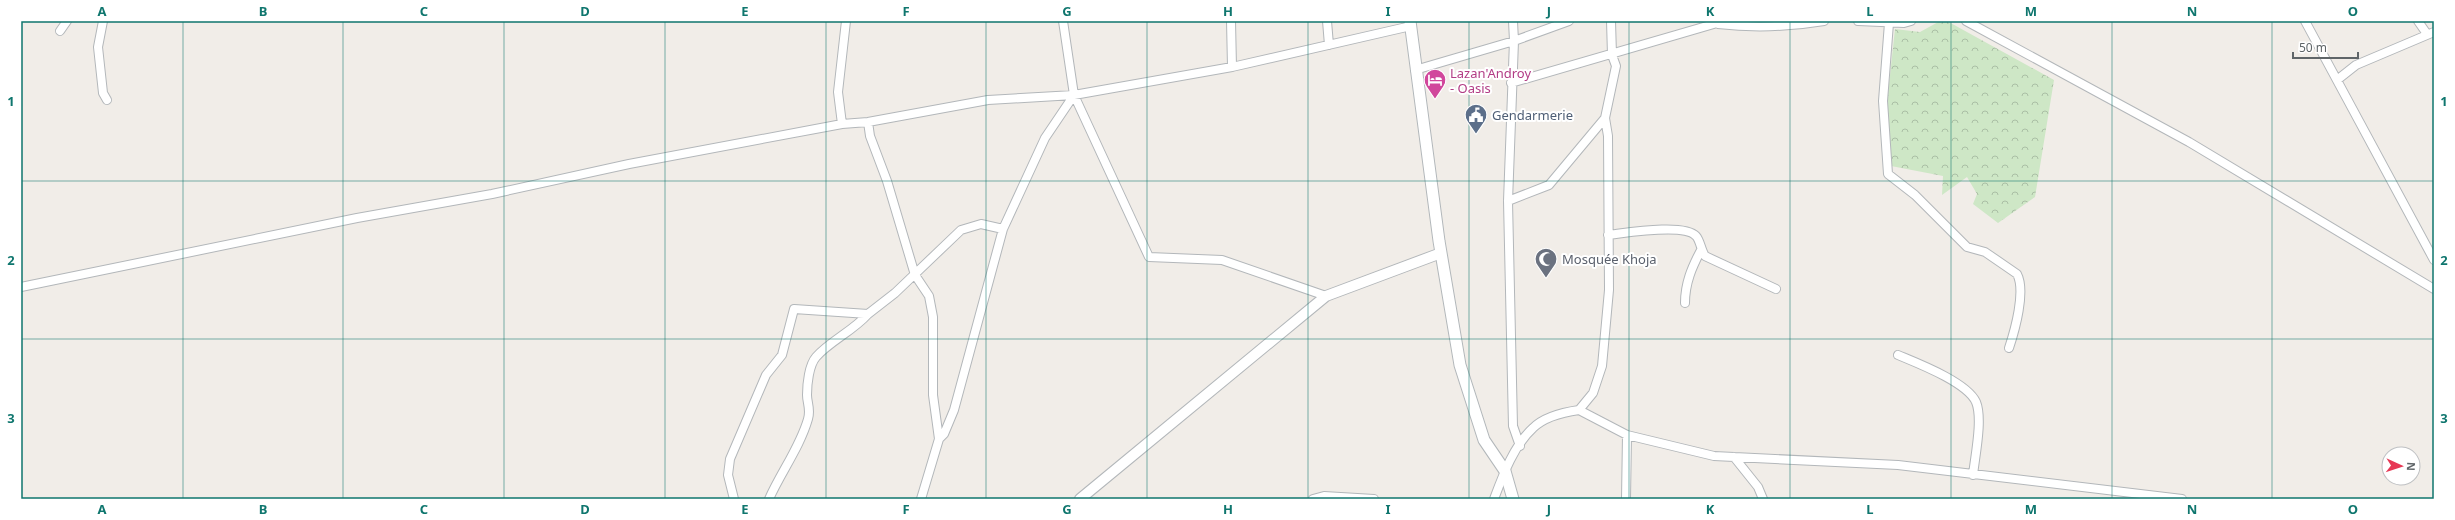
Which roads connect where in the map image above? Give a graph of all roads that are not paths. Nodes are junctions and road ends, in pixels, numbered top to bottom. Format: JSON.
{"nodes":[{"id":1,"x":67,"y":21,"type":"edge"},
{"id":2,"x":103,"y":21,"type":"edge"},
{"id":3,"x":846,"y":21,"type":"edge"},
{"id":4,"x":1063,"y":21,"type":"edge"},
{"id":5,"x":1231,"y":21,"type":"edge"},
{"id":6,"x":1327,"y":21,"type":"edge"},
{"id":7,"x":1513,"y":21,"type":"edge"},
{"id":8,"x":1569,"y":21,"type":"edge"},
{"id":9,"x":1611,"y":21,"type":"edge"},
{"id":10,"x":1824,"y":21,"type":"edge"},
{"id":11,"x":1858,"y":21,"type":"edge"},
{"id":12,"x":1911,"y":21,"type":"edge"},
{"id":13,"x":1966,"y":21,"type":"edge"},
{"id":14,"x":2305,"y":21,"type":"edge"},
{"id":15,"x":2418,"y":21,"type":"edge"},
{"id":16,"x":1411,"y":23,"type":"edge"},
{"id":17,"x":1720,"y":23,"type":"edge"},
{"id":18,"x":1889,"y":23,"type":"junction"},
{"id":19,"x":60,"y":31,"type":"dead end"},
{"id":20,"x":2431,"y":33,"type":"edge"},
{"id":21,"x":1514,"y":42,"type":"junction"},
{"id":22,"x":1329,"y":45,"type":"junction"},
{"id":23,"x":1612,"y":55,"type":"junction"},
{"id":24,"x":1232,"y":67,"type":"junction"},
{"id":25,"x":1415,"y":70,"type":"junction"},
{"id":26,"x":2337,"y":80,"type":"junction"},
{"id":27,"x":1511,"y":83,"type":"junction"},
{"id":28,"x":1074,"y":95,"type":"junction"},
{"id":29,"x":107,"y":100,"type":"dead end"},
{"id":30,"x":1606,"y":118,"type":"junction"},
{"id":31,"x":868,"y":122,"type":"junction"},
{"id":32,"x":842,"y":124,"type":"junction"},
{"id":33,"x":1508,"y":201,"type":"junction"},
{"id":34,"x":1003,"y":229,"type":"junction"},
{"id":35,"x":1608,"y":235,"type":"junction"},
{"id":36,"x":1701,"y":250,"type":"junction"},
{"id":37,"x":1441,"y":253,"type":"junction"},
{"id":38,"x":2434,"y":260,"type":"edge"},
{"id":39,"x":915,"y":275,"type":"junction"},
{"id":40,"x":21,"y":287,"type":"edge"},
{"id":41,"x":1776,"y":289,"type":"dead end"},
{"id":42,"x":2434,"y":289,"type":"edge"},
{"id":43,"x":1326,"y":296,"type":"junction"},
{"id":44,"x":1685,"y":303,"type":"dead end"},
{"id":45,"x":868,"y":314,"type":"junction"},
{"id":46,"x":2010,"y":348,"type":"dead end"},
{"id":47,"x":1898,"y":355,"type":"dead end"},
{"id":48,"x":1579,"y":410,"type":"junction"},
{"id":49,"x":1627,"y":436,"type":"junction"},
{"id":50,"x":938,"y":439,"type":"junction"},
{"id":51,"x":1520,"y":446,"type":"junction"},
{"id":52,"x":1734,"y":457,"type":"junction"},
{"id":53,"x":1505,"y":471,"type":"junction"},
{"id":54,"x":1973,"y":475,"type":"junction"},
{"id":55,"x":1324,"y":497,"type":"edge"},
{"id":56,"x":734,"y":499,"type":"edge"},
{"id":57,"x":769,"y":499,"type":"edge"},
{"id":58,"x":922,"y":499,"type":"edge"},
{"id":59,"x":1080,"y":499,"type":"edge"},
{"id":60,"x":1313,"y":499,"type":"edge"},
{"id":61,"x":1374,"y":499,"type":"edge"},
{"id":62,"x":1494,"y":499,"type":"edge"},
{"id":63,"x":1513,"y":499,"type":"edge"},
{"id":64,"x":1626,"y":499,"type":"edge"},
{"id":65,"x":1763,"y":499,"type":"edge"},
{"id":66,"x":2182,"y":499,"type":"edge"}],
"edges":[{"from":1,"to":19,"type":"street"},
{"from":2,"to":29,"type":"street"},
{"from":3,"to":32,"type":"street"},
{"from":4,"to":28,"type":"street"},
{"from":5,"to":24,"type":"street"},
{"from":6,"to":22,"type":"street"},
{"from":7,"to":21,"type":"street"},
{"from":8,"to":21,"type":"street"},
{"from":9,"to":23,"type":"street"},
{"from":10,"to":17,"type":"street"},
{"from":11,"to":18,"type":"street"},
{"from":12,"to":18,"type":"street"},
{"from":13,"to":42,"type":"street"},
{"from":14,"to":26,"type":"street"},
{"from":15,"to":20,"type":"street"},
{"from":16,"to":22,"type":"street"},
{"from":16,"to":25,"type":"main road"},
{"from":17,"to":23,"type":"street"},
{"from":18,"to":46,"type":"street"},
{"from":20,"to":26,"type":"street"},
{"from":21,"to":25,"type":"street"},
{"from":21,"to":27,"type":"street"},
{"from":22,"to":24,"type":"street"},
{"from":23,"to":27,"type":"street"},
{"from":23,"to":30,"type":"street"},
{"from":24,"to":28,"type":"street"},
{"from":25,"to":37,"type":"main road"},
{"from":26,"to":38,"type":"street"},
{"from":27,"to":33,"type":"street"},
{"from":28,"to":31,"type":"street"},
{"from":28,"to":34,"type":"street"},
{"from":28,"to":43,"type":"street"},
{"from":30,"to":33,"type":"street"},
{"from":30,"to":35,"type":"street"},
{"from":31,"to":32,"type":"street"},
{"from":31,"to":39,"type":"street"},
{"from":32,"to":40,"type":"street"},
{"from":33,"to":51,"type":"street"},
{"from":34,"to":39,"type":"street"},
{"from":34,"to":50,"type":"street"},
{"from":35,"to":36,"type":"street"},
{"from":35,"to":48,"type":"street"},
{"from":36,"to":41,"type":"street"},
{"from":36,"to":44,"type":"street"},
{"from":37,"to":43,"type":"street"},
{"from":37,"to":53,"type":"main road"},
{"from":39,"to":45,"type":"street"},
{"from":39,"to":50,"type":"street"},
{"from":43,"to":59,"type":"street"},
{"from":45,"to":56,"type":"street"},
{"from":45,"to":57,"type":"street"},
{"from":47,"to":54,"type":"street"},
{"from":48,"to":49,"type":"street"},
{"from":48,"to":51,"type":"street"},
{"from":49,"to":52,"type":"street"},
{"from":49,"to":64,"type":"street"},
{"from":50,"to":58,"type":"street"},
{"from":51,"to":53,"type":"street"},
{"from":52,"to":54,"type":"street"},
{"from":52,"to":65,"type":"street"},
{"from":53,"to":62,"type":"street"},
{"from":53,"to":63,"type":"main road"},
{"from":54,"to":66,"type":"street"},
{"from":55,"to":60,"type":"street"},
{"from":55,"to":61,"type":"street"}]}
